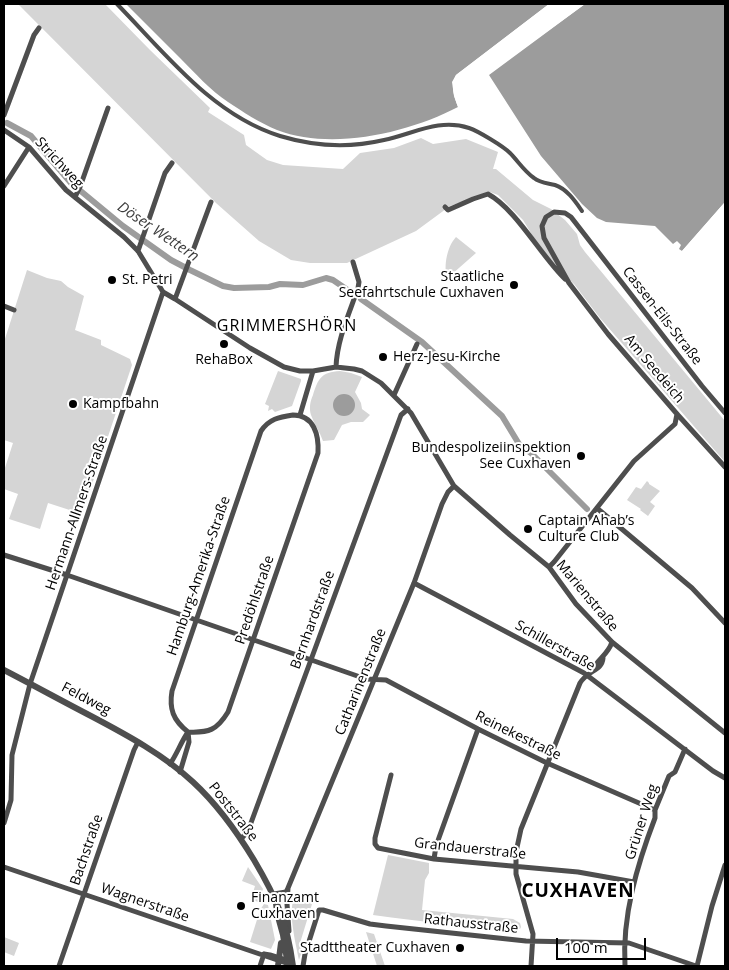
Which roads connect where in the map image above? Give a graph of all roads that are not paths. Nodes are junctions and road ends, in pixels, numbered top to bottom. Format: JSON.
{"nodes":[{"id":1,"x":117,"y":4,"type":"edge"},
{"id":2,"x":39,"y":28,"type":"dead end"},
{"id":3,"x":108,"y":108,"type":"dead end"},
{"id":4,"x":4,"y":115,"type":"edge"},
{"id":5,"x":4,"y":130,"type":"edge"},
{"id":6,"x":29,"y":147,"type":"junction"},
{"id":7,"x":172,"y":163,"type":"dead end"},
{"id":8,"x":4,"y":186,"type":"edge"},
{"id":9,"x":77,"y":192,"type":"junction"},
{"id":10,"x":212,"y":202,"type":"dead end"},
{"id":11,"x":445,"y":207,"type":"dead end"},
{"id":12,"x":582,"y":211,"type":"dead end"},
{"id":13,"x":583,"y":232,"type":"joint"},
{"id":14,"x":138,"y":251,"type":"junction"},
{"id":15,"x":353,"y":262,"type":"dead end"},
{"id":16,"x":569,"y":283,"type":"junction"},
{"id":17,"x":163,"y":292,"type":"junction"},
{"id":18,"x":175,"y":299,"type":"junction"},
{"id":19,"x":4,"y":306,"type":"edge"},
{"id":20,"x":14,"y":310,"type":"dead end"},
{"id":21,"x":417,"y":344,"type":"dead end"},
{"id":22,"x":336,"y":368,"type":"junction"},
{"id":23,"x":314,"y":371,"type":"junction"},
{"id":24,"x":394,"y":395,"type":"junction"},
{"id":25,"x":408,"y":409,"type":"junction"},
{"id":26,"x":725,"y":413,"type":"edge"},
{"id":27,"x":677,"y":414,"type":"junction"},
{"id":28,"x":300,"y":415,"type":"junction"},
{"id":29,"x":441,"y":465,"type":"joint"},
{"id":30,"x":725,"y":467,"type":"edge"},
{"id":31,"x":454,"y":486,"type":"junction"},
{"id":32,"x":598,"y":509,"type":"junction"},
{"id":33,"x":4,"y":555,"type":"edge"},
{"id":34,"x":549,"y":567,"type":"junction"},
{"id":35,"x":67,"y":575,"type":"junction"},
{"id":36,"x":414,"y":583,"type":"junction"},
{"id":37,"x":196,"y":620,"type":"junction"},
{"id":38,"x":725,"y":623,"type":"edge"},
{"id":39,"x":253,"y":640,"type":"junction"},
{"id":40,"x":612,"y":642,"type":"junction"},
{"id":41,"x":311,"y":660,"type":"junction"},
{"id":42,"x":4,"y":670,"type":"edge"},
{"id":43,"x":586,"y":675,"type":"junction"},
{"id":44,"x":374,"y":678,"type":"junction"},
{"id":45,"x":30,"y":684,"type":"junction"},
{"id":46,"x":478,"y":729,"type":"junction"},
{"id":47,"x":188,"y":732,"type":"junction"},
{"id":48,"x":725,"y":733,"type":"edge"},
{"id":49,"x":138,"y":742,"type":"junction"},
{"id":50,"x":685,"y":749,"type":"junction"},
{"id":51,"x":156,"y":753,"type":"joint"},
{"id":52,"x":547,"y":763,"type":"junction"},
{"id":53,"x":170,"y":764,"type":"junction"},
{"id":54,"x":180,"y":772,"type":"junction"},
{"id":55,"x":391,"y":775,"type":"dead end"},
{"id":56,"x":725,"y":778,"type":"edge"},
{"id":57,"x":655,"y":810,"type":"junction"},
{"id":58,"x":4,"y":823,"type":"edge"},
{"id":59,"x":241,"y":840,"type":"junction"},
{"id":60,"x":434,"y":859,"type":"junction"},
{"id":61,"x":725,"y":865,"type":"edge"},
{"id":62,"x":515,"y":866,"type":"junction"},
{"id":63,"x":4,"y":867,"type":"edge"},
{"id":64,"x":634,"y":882,"type":"junction"},
{"id":65,"x":288,"y":888,"type":"junction"},
{"id":66,"x":84,"y":894,"type":"junction"},
{"id":67,"x":275,"y":897,"type":"junction"},
{"id":68,"x":277,"y":913,"type":"junction"},
{"id":69,"x":289,"y":935,"type":"junction"},
{"id":70,"x":533,"y":941,"type":"junction"},
{"id":71,"x":624,"y":943,"type":"junction"},
{"id":72,"x":264,"y":954,"type":"junction"},
{"id":73,"x":279,"y":962,"type":"edge"},
{"id":74,"x":290,"y":964,"type":"edge"},
{"id":75,"x":303,"y":964,"type":"edge"},
{"id":76,"x":59,"y":966,"type":"edge"},
{"id":77,"x":260,"y":966,"type":"edge"},
{"id":78,"x":531,"y":966,"type":"edge"},
{"id":79,"x":625,"y":966,"type":"edge"},
{"id":80,"x":696,"y":966,"type":"edge"}],
"edges":[{"from":1,"to":12,"type":"street"},
{"from":2,"to":4,"type":"street"},
{"from":3,"to":9,"type":"street"},
{"from":5,"to":6,"type":"street","name":"Strichweg"},
{"from":6,"to":8,"type":"street"},
{"from":6,"to":9,"type":"street","name":"Strichweg"},
{"from":7,"to":14,"type":"street"},
{"from":9,"to":14,"type":"street","name":"Strichweg"},
{"from":10,"to":18,"type":"street"},
{"from":11,"to":16,"type":"street","name":"Am Seedeich"},
{"from":13,"to":16,"type":"street","name":"Am Seedeich"},
{"from":13,"to":26,"type":"street","name":"Cassen-Eils-Straße"},
{"from":14,"to":17,"type":"street","name":"Strichweg"},
{"from":15,"to":22,"type":"street"},
{"from":16,"to":27,"type":"street","name":"Am Seedeich"},
{"from":17,"to":18,"type":"street","name":"Strichweg"},
{"from":17,"to":35,"type":"street","name":"Hermann-Allmers-Straße"},
{"from":18,"to":23,"type":"street","name":"Strichweg"},
{"from":19,"to":20,"type":"street"},
{"from":21,"to":24,"type":"street"},
{"from":22,"to":23,"type":"street","name":"Strichweg"},
{"from":22,"to":24,"type":"street","name":"Strichweg"},
{"from":23,"to":28,"type":"street"},
{"from":24,"to":25,"type":"street","name":"Strichweg"},
{"from":25,"to":29,"type":"street","name":"Strichweg"},
{"from":25,"to":41,"type":"street","name":"Bernhardstraße"},
{"from":27,"to":30,"type":"street","name":"Am Seedeich"},
{"from":27,"to":32,"type":"street"},
{"from":28,"to":37,"type":"street","name":"Hamburg-Amerika-Straße"},
{"from":28,"to":39,"type":"street","name":"Predöhlstraße"},
{"from":29,"to":31,"type":"street","name":"Marienstraße"},
{"from":31,"to":34,"type":"street","name":"Marienstraße"},
{"from":31,"to":36,"type":"street","name":"Catharinenstraße"},
{"from":32,"to":34,"type":"street"},
{"from":32,"to":38,"type":"street"},
{"from":33,"to":35,"type":"street","name":"Reinekestraße"},
{"from":34,"to":40,"type":"street","name":"Marienstraße"},
{"from":35,"to":37,"type":"street","name":"Reinekestraße"},
{"from":35,"to":45,"type":"street","name":"Hermann-Allmers-Straße"},
{"from":36,"to":43,"type":"street","name":"Schillerstraße"},
{"from":36,"to":44,"type":"street","name":"Catharinenstraße"},
{"from":37,"to":39,"type":"street","name":"Reinekestraße"},
{"from":37,"to":47,"type":"street","name":"Hamburg-Amerika-Straße"},
{"from":39,"to":41,"type":"street","name":"Reinekestraße"},
{"from":39,"to":47,"type":"street","name":"Predöhlstraße"},
{"from":40,"to":43,"type":"street"},
{"from":40,"to":48,"type":"street","name":"Marienstraße"},
{"from":41,"to":44,"type":"street","name":"Reinekestraße"},
{"from":41,"to":59,"type":"street","name":"Bernhardstraße"},
{"from":42,"to":45,"type":"street","name":"Feldweg"},
{"from":43,"to":50,"type":"street","name":"Schillerstraße"},
{"from":43,"to":52,"type":"street"},
{"from":44,"to":46,"type":"street","name":"Reinekestraße"},
{"from":44,"to":65,"type":"street","name":"Catharinenstraße"},
{"from":45,"to":49,"type":"street","name":"Feldweg"},
{"from":45,"to":58,"type":"street","name":"Hermann-Allmers-Straße"},
{"from":46,"to":52,"type":"street","name":"Reinekestraße"},
{"from":46,"to":60,"type":"street"},
{"from":47,"to":53,"type":"street"},
{"from":47,"to":54,"type":"street"},
{"from":49,"to":51,"type":"street","name":"Feldweg"},
{"from":49,"to":66,"type":"street","name":"Bachstraße"},
{"from":50,"to":56,"type":"street","name":"Schillerstraße"},
{"from":50,"to":57,"type":"street","name":"Grüner Weg"},
{"from":51,"to":53,"type":"street","name":"Poststraße"},
{"from":52,"to":57,"type":"street","name":"Reinekestraße"},
{"from":52,"to":62,"type":"street"},
{"from":53,"to":54,"type":"street","name":"Poststraße"},
{"from":54,"to":59,"type":"street","name":"Poststraße"},
{"from":55,"to":60,"type":"street","name":"Grandauerstraße"},
{"from":57,"to":64,"type":"street","name":"Grüner Weg"},
{"from":59,"to":67,"type":"street","name":"Poststraße"},
{"from":60,"to":62,"type":"street","name":"Grandauerstraße"},
{"from":61,"to":80,"type":"street"},
{"from":62,"to":64,"type":"street","name":"Grandauerstraße"},
{"from":62,"to":70,"type":"street"},
{"from":63,"to":66,"type":"street","name":"Wagnerstraße"},
{"from":64,"to":71,"type":"street","name":"Grüner Weg"},
{"from":65,"to":67,"type":"street"},
{"from":65,"to":69,"type":"street","name":"Catharinenstraße"},
{"from":66,"to":72,"type":"street","name":"Wagnerstraße"},
{"from":66,"to":76,"type":"street","name":"Bachstraße"},
{"from":67,"to":68,"type":"street","name":"Poststraße"},
{"from":67,"to":69,"type":"street","name":"Poststraße"},
{"from":68,"to":73,"type":"street"},
{"from":68,"to":74,"type":"street","name":"Poststraße"},
{"from":69,"to":74,"type":"street","name":"Poststraße"},
{"from":70,"to":71,"type":"street","name":"Rathausstraße"},
{"from":70,"to":75,"type":"street","name":"Rathausstraße"},
{"from":70,"to":78,"type":"street"},
{"from":71,"to":79,"type":"street","name":"Grüner Weg"},
{"from":71,"to":80,"type":"street","name":"Rathausstraße"},
{"from":72,"to":73,"type":"street","name":"Wagnerstraße"},
{"from":72,"to":77,"type":"street"},
{"from":73,"to":74,"type":"street","name":"Wagnerstraße"}]}
